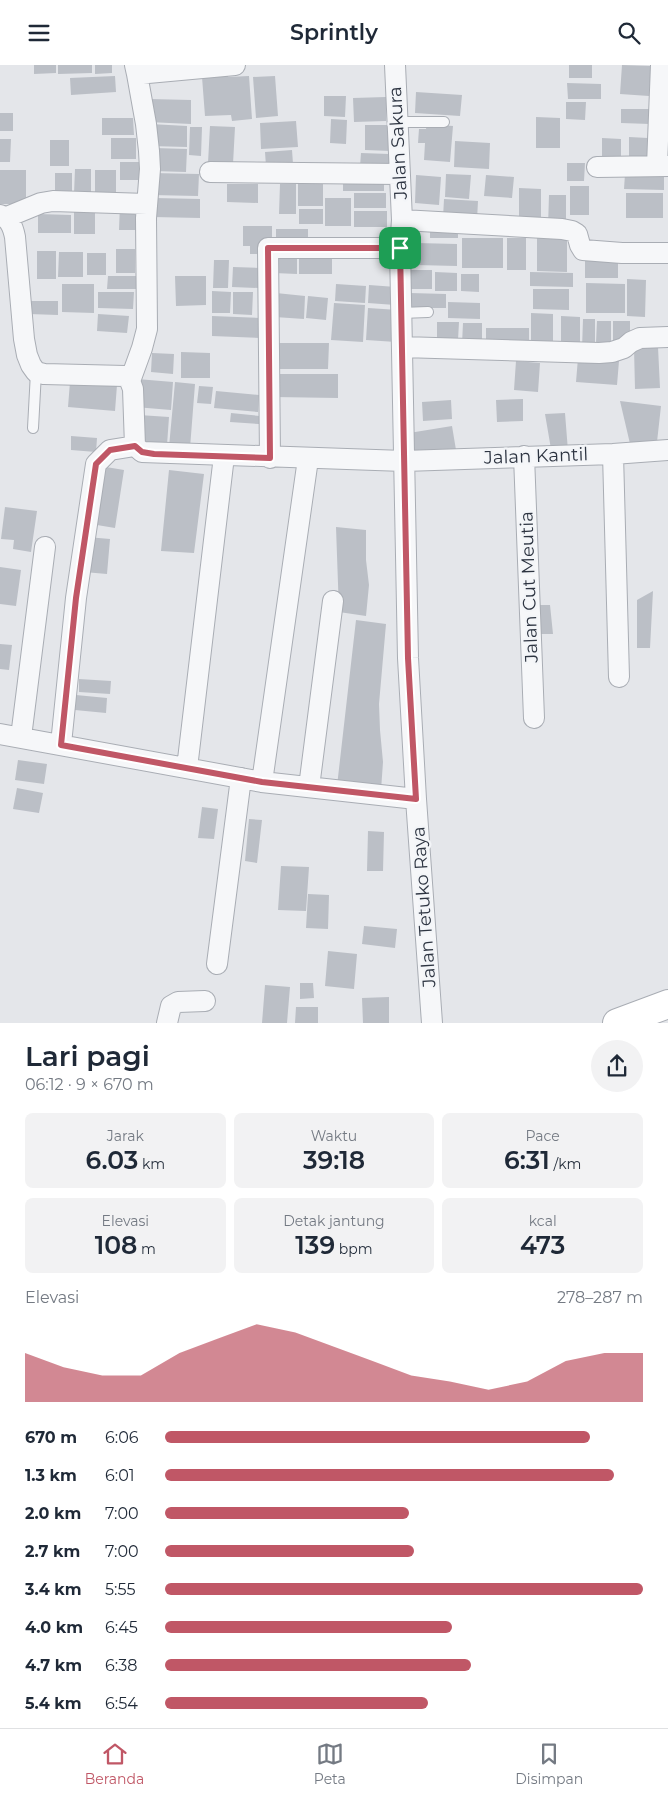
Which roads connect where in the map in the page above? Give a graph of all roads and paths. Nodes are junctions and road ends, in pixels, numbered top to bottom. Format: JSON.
{"nodes":[{"id":1,"x":235,"y":65,"type":"edge"},
{"id":2,"x":394,"y":65,"type":"edge"},
{"id":3,"x":660,"y":65,"type":"edge"},
{"id":4,"x":136,"y":70,"type":"edge"},
{"id":5,"x":444,"y":121,"type":"dead end"},
{"id":6,"x":397,"y":122,"type":"junction"},
{"id":7,"x":662,"y":166,"type":"edge"},
{"id":8,"x":598,"y":167,"type":"dead end"},
{"id":9,"x":210,"y":172,"type":"dead end"},
{"id":10,"x":399,"y":174,"type":"junction"},
{"id":11,"x":147,"y":203,"type":"junction"},
{"id":12,"x":3,"y":216,"type":"edge"},
{"id":13,"x":402,"y":220,"type":"junction"},
{"id":14,"x":400,"y":248,"type":"junction"},
{"id":15,"x":668,"y":253,"type":"edge"},
{"id":16,"x":428,"y":312,"type":"dead end"},
{"id":17,"x":401,"y":313,"type":"junction"},
{"id":18,"x":668,"y":337,"type":"edge"},
{"id":19,"x":402,"y":347,"type":"junction"},
{"id":20,"x":36,"y":372,"type":"junction"},
{"id":21,"x":130,"y":381,"type":"junction"},
{"id":22,"x":34,"y":428,"type":"dead end"},
{"id":23,"x":135,"y":446,"type":"junction"},
{"id":24,"x":668,"y":450,"type":"edge"},
{"id":25,"x":613,"y":454,"type":"junction"},
{"id":26,"x":224,"y":456,"type":"junction"},
{"id":27,"x":524,"y":456,"type":"junction"},
{"id":28,"x":270,"y":458,"type":"junction"},
{"id":29,"x":308,"y":459,"type":"junction"},
{"id":30,"x":404,"y":461,"type":"junction"},
{"id":31,"x":45,"y":547,"type":"dead end"},
{"id":32,"x":333,"y":601,"type":"dead end"},
{"id":33,"x":619,"y":677,"type":"dead end"},
{"id":34,"x":534,"y":718,"type":"dead end"},
{"id":35,"x":0,"y":735,"type":"edge"},
{"id":36,"x":21,"y":737,"type":"junction"},
{"id":37,"x":61,"y":745,"type":"junction"},
{"id":38,"x":187,"y":768,"type":"junction"},
{"id":39,"x":241,"y":778,"type":"junction"},
{"id":40,"x":262,"y":782,"type":"junction"},
{"id":41,"x":308,"y":787,"type":"junction"},
{"id":42,"x":416,"y":799,"type":"junction"},
{"id":43,"x":217,"y":964,"type":"dead end"},
{"id":44,"x":205,"y":1001,"type":"dead end"},
{"id":45,"x":668,"y":1003,"type":"edge"},
{"id":46,"x":167,"y":1023,"type":"edge"},
{"id":47,"x":432,"y":1023,"type":"edge"},
{"id":48,"x":618,"y":1023,"type":"edge"}],
"edges":[{"from":1,"to":4,"type":"street"},
{"from":2,"to":6,"type":"street","name":"Jalan Sakura"},
{"from":3,"to":7,"type":"street"},
{"from":4,"to":11,"type":"street"},
{"from":5,"to":6,"type":"lane"},
{"from":6,"to":10,"type":"street","name":"Jalan Sakura"},
{"from":7,"to":8,"type":"street"},
{"from":9,"to":10,"type":"street"},
{"from":10,"to":13,"type":"street","name":"Jalan Sakura"},
{"from":11,"to":12,"type":"street"},
{"from":11,"to":21,"type":"street"},
{"from":12,"to":20,"type":"street"},
{"from":13,"to":14,"type":"street","name":"Jalan Sakura"},
{"from":13,"to":15,"type":"street"},
{"from":14,"to":17,"type":"street","name":"Jalan Sakura"},
{"from":14,"to":28,"type":"street"},
{"from":16,"to":17,"type":"lane"},
{"from":17,"to":19,"type":"street","name":"Jalan Sakura"},
{"from":18,"to":19,"type":"street"},
{"from":19,"to":30,"type":"street","name":"Jalan Sakura"},
{"from":20,"to":21,"type":"street"},
{"from":20,"to":22,"type":"lane"},
{"from":21,"to":23,"type":"street"},
{"from":23,"to":26,"type":"street","name":"Jalan Kantil"},
{"from":23,"to":37,"type":"street"},
{"from":24,"to":25,"type":"street","name":"Jalan Kantil"},
{"from":25,"to":27,"type":"street","name":"Jalan Kantil"},
{"from":25,"to":33,"type":"street"},
{"from":26,"to":28,"type":"street","name":"Jalan Kantil"},
{"from":26,"to":38,"type":"street"},
{"from":27,"to":30,"type":"street","name":"Jalan Kantil"},
{"from":27,"to":34,"type":"street","name":"Jalan Cut Meutia"},
{"from":28,"to":29,"type":"street","name":"Jalan Kantil"},
{"from":29,"to":30,"type":"street","name":"Jalan Kantil"},
{"from":29,"to":40,"type":"street"},
{"from":30,"to":42,"type":"street","name":"Jalan Tetuko Raya"},
{"from":31,"to":36,"type":"street"},
{"from":32,"to":41,"type":"street"},
{"from":35,"to":36,"type":"street"},
{"from":36,"to":37,"type":"street"},
{"from":37,"to":38,"type":"street"},
{"from":38,"to":39,"type":"street"},
{"from":39,"to":40,"type":"street"},
{"from":39,"to":43,"type":"street"},
{"from":40,"to":41,"type":"street"},
{"from":41,"to":42,"type":"street"},
{"from":42,"to":47,"type":"street","name":"Jalan Tetuko Raya"},
{"from":44,"to":46,"type":"street"},
{"from":45,"to":48,"type":"main road"}]}
